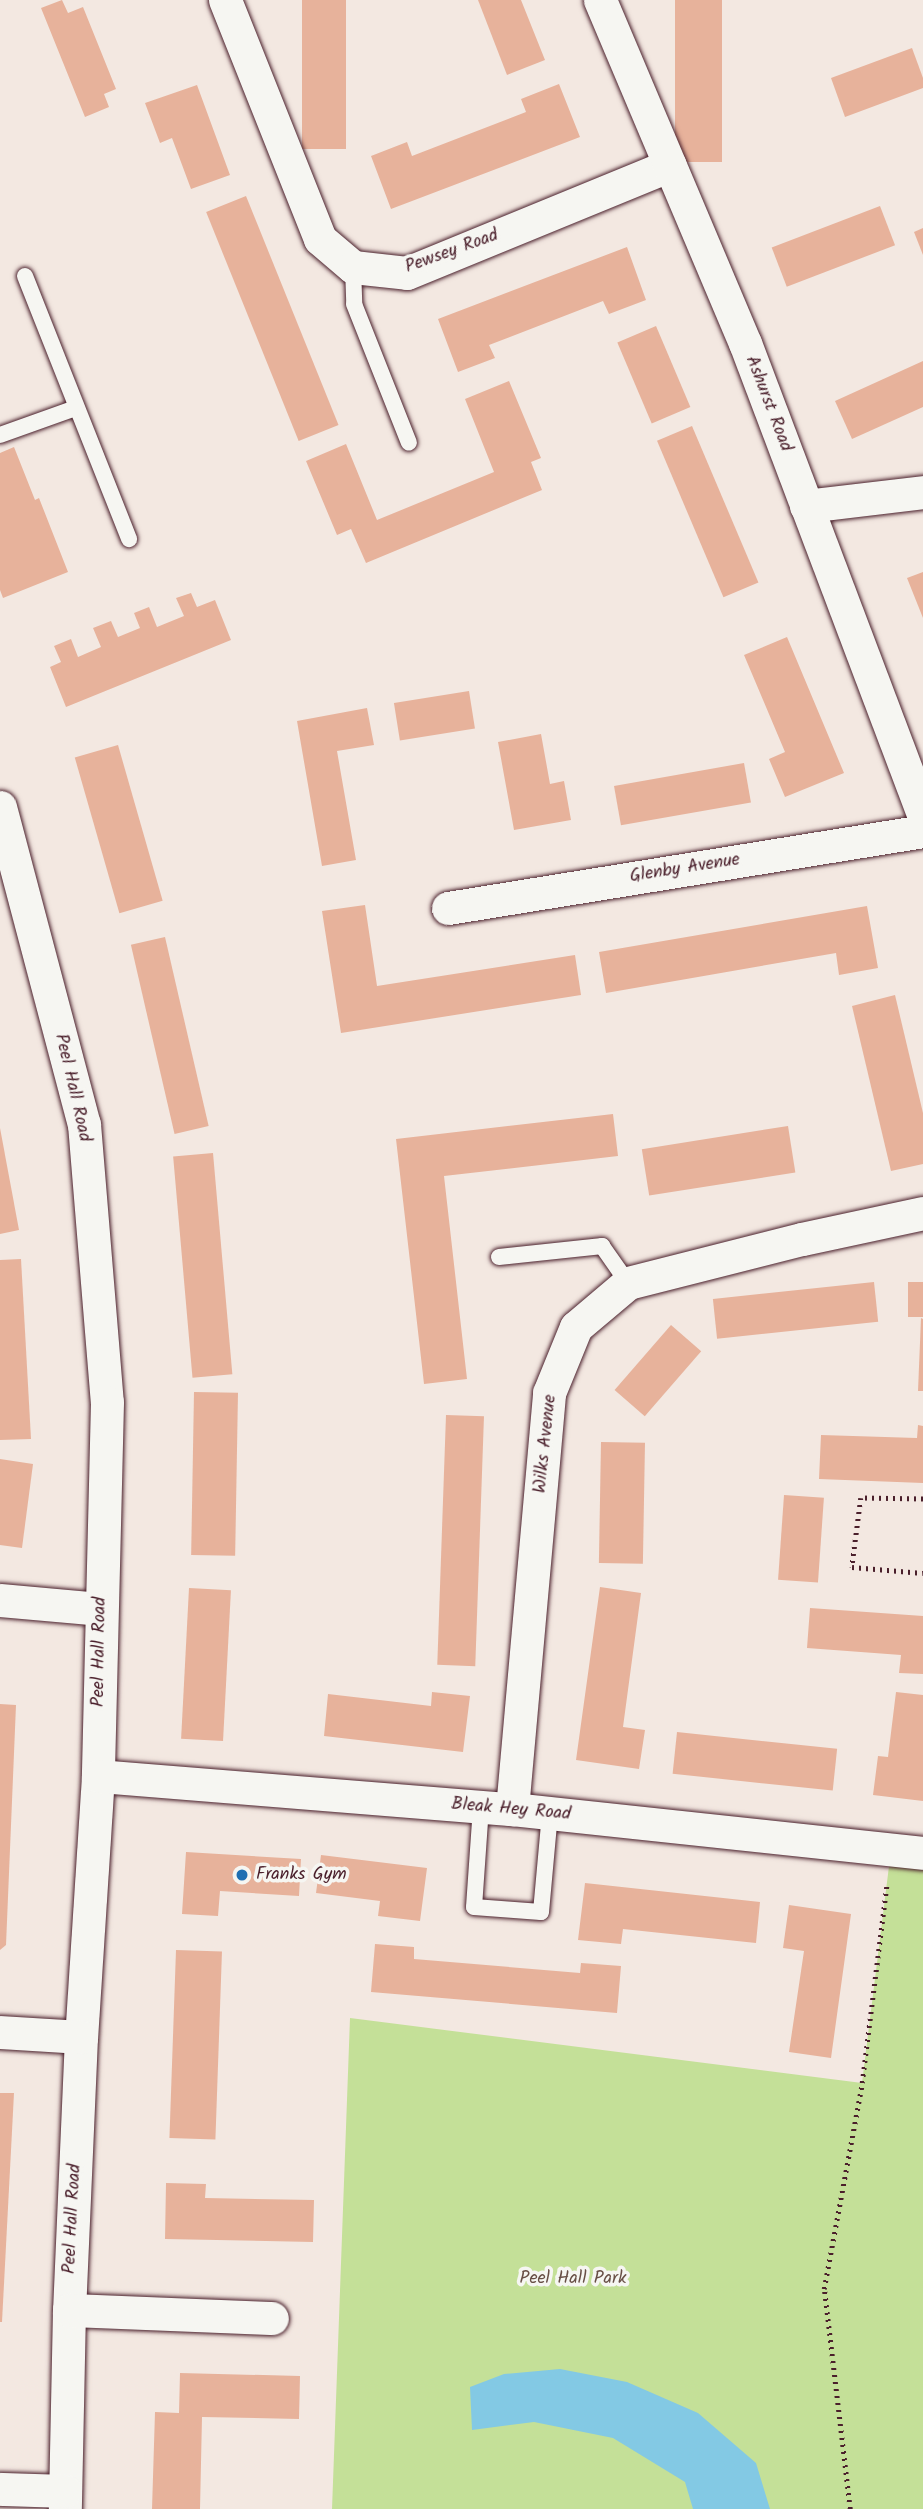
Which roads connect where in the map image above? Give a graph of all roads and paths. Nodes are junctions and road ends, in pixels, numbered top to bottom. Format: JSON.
{"nodes":[{"id":1,"x":225,"y":0,"type":"edge"},
{"id":2,"x":600,"y":0,"type":"edge"},
{"id":3,"x":670,"y":164,"type":"junction"},
{"id":4,"x":353,"y":267,"type":"junction"},
{"id":5,"x":25,"y":276,"type":"dead end"},
{"id":6,"x":76,"y":408,"type":"junction"},
{"id":7,"x":0,"y":435,"type":"edge"},
{"id":8,"x":409,"y":443,"type":"dead end"},
{"id":9,"x":923,"y":492,"type":"edge"},
{"id":10,"x":806,"y":506,"type":"junction"},
{"id":11,"x":130,"y":539,"type":"dead end"},
{"id":12,"x":0,"y":807,"type":"edge"},
{"id":13,"x":923,"y":814,"type":"edge"},
{"id":14,"x":923,"y":831,"type":"edge"},
{"id":15,"x":448,"y":908,"type":"dead end"},
{"id":16,"x":923,"y":1213,"type":"edge"},
{"id":17,"x":499,"y":1257,"type":"dead end"},
{"id":18,"x":628,"y":1283,"type":"junction"},
{"id":19,"x":923,"y":1499,"type":"edge"},
{"id":20,"x":923,"y":1573,"type":"edge"},
{"id":21,"x":0,"y":1600,"type":"edge"},
{"id":22,"x":100,"y":1609,"type":"junction"},
{"id":23,"x":99,"y":1776,"type":"junction"},
{"id":24,"x":496,"y":1808,"type":"junction"},
{"id":25,"x":550,"y":1813,"type":"junction"},
{"id":26,"x":891,"y":1850,"type":"junction"},
{"id":27,"x":923,"y":1853,"type":"edge"},
{"id":28,"x":0,"y":2032,"type":"edge"},
{"id":29,"x":81,"y":2037,"type":"junction"},
{"id":30,"x":69,"y":2310,"type":"junction"},
{"id":31,"x":272,"y":2318,"type":"dead end"},
{"id":32,"x":0,"y":2489,"type":"edge"},
{"id":33,"x":65,"y":2500,"type":"edge"},
{"id":34,"x":850,"y":2509,"type":"edge"}],
"edges":[{"from":1,"to":4,"type":"street"},
{"from":2,"to":3,"type":"street","name":"Ashurst Road"},
{"from":3,"to":4,"type":"street","name":"Pewsey Road"},
{"from":3,"to":10,"type":"street","name":"Ashurst Road"},
{"from":4,"to":8,"type":"lane"},
{"from":5,"to":6,"type":"lane"},
{"from":6,"to":7,"type":"lane"},
{"from":6,"to":11,"type":"lane"},
{"from":9,"to":10,"type":"street"},
{"from":10,"to":13,"type":"street","name":"Ashurst Road"},
{"from":12,"to":22,"type":"street","name":"Peel Hall Road"},
{"from":14,"to":15,"type":"street","name":"Glenby Avenue"},
{"from":16,"to":18,"type":"street","name":"Wilks Avenue"},
{"from":17,"to":18,"type":"lane"},
{"from":18,"to":24,"type":"street","name":"Wilks Avenue"},
{"from":19,"to":20,"type":"path"},
{"from":21,"to":22,"type":"street"},
{"from":22,"to":23,"type":"street","name":"Peel Hall Road"},
{"from":23,"to":24,"type":"street","name":"Bleak Hey Road"},
{"from":23,"to":29,"type":"street","name":"Peel Hall Road"},
{"from":24,"to":25,"type":"street","name":"Bleak Hey Road"},
{"from":24,"to":25,"type":"lane"},
{"from":25,"to":26,"type":"street","name":"Bleak Hey Road"},
{"from":26,"to":27,"type":"street","name":"Bleak Hey Road"},
{"from":26,"to":34,"type":"path"},
{"from":28,"to":29,"type":"street"},
{"from":29,"to":30,"type":"street","name":"Peel Hall Road"},
{"from":30,"to":31,"type":"street"},
{"from":30,"to":33,"type":"street","name":"Peel Hall Road"},
{"from":32,"to":33,"type":"street"}]}
